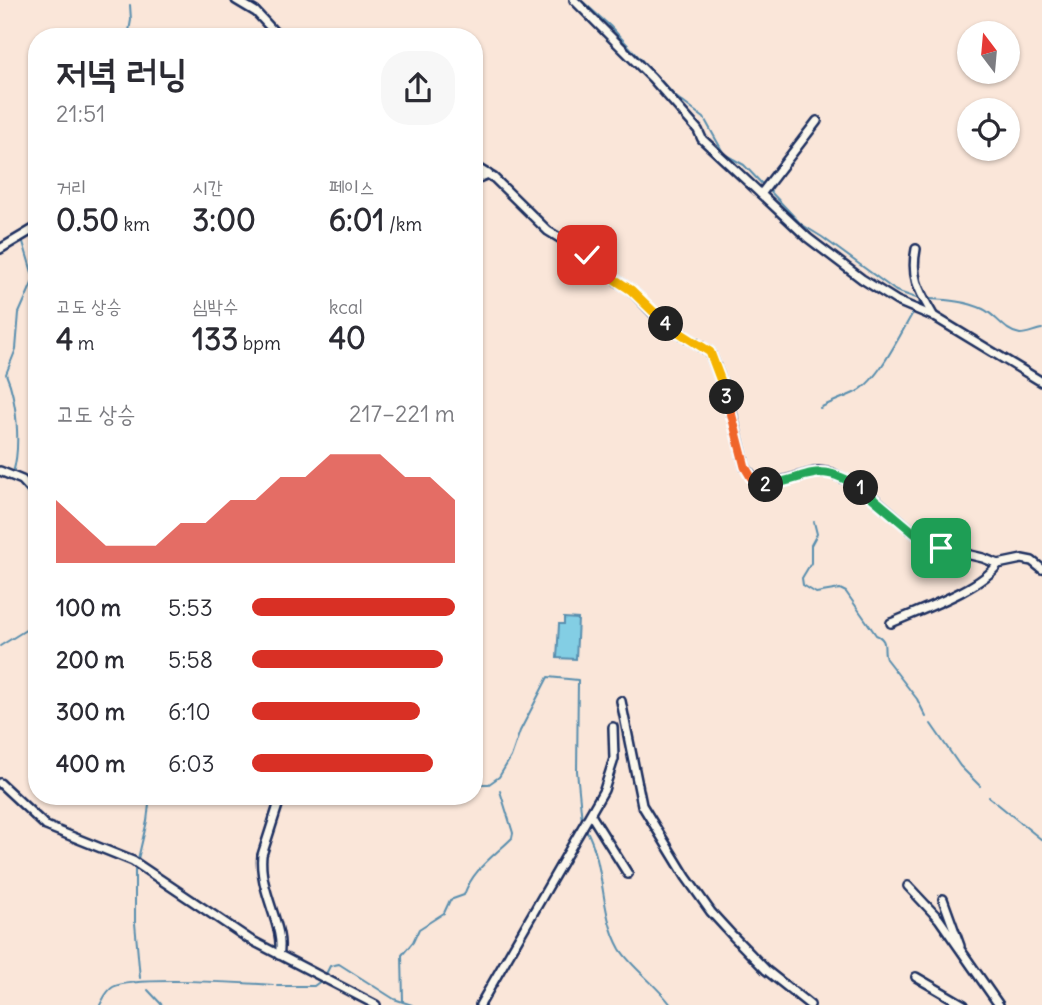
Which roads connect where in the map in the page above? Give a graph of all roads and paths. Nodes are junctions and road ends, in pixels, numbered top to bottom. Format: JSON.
{"nodes":[{"id":1,"x":236,"y":0,"type":"edge"},
{"id":2,"x":574,"y":0,"type":"edge"},
{"id":3,"x":271,"y":28,"type":"edge"},
{"id":4,"x":817,"y":121,"type":"dead end"},
{"id":5,"x":483,"y":171,"type":"edge"},
{"id":6,"x":488,"y":174,"type":"junction"},
{"id":7,"x":483,"y":176,"type":"edge"},
{"id":8,"x":761,"y":194,"type":"junction"},
{"id":9,"x":28,"y":233,"type":"edge"},
{"id":10,"x":0,"y":249,"type":"edge"},
{"id":11,"x":916,"y":249,"type":"dead end"},
{"id":12,"x":935,"y":317,"type":"junction"},
{"id":13,"x":1042,"y":382,"type":"edge"},
{"id":14,"x":0,"y":471,"type":"edge"},
{"id":15,"x":28,"y":486,"type":"edge"},
{"id":16,"x":998,"y":564,"type":"junction"},
{"id":17,"x":1042,"y":569,"type":"edge"},
{"id":18,"x":891,"y":623,"type":"dead end"},
{"id":19,"x":621,"y":701,"type":"dead end"},
{"id":20,"x":613,"y":727,"type":"dead end"},
{"id":21,"x":0,"y":783,"type":"edge"},
{"id":22,"x":278,"y":805,"type":"edge"},
{"id":23,"x":591,"y":815,"type":"junction"},
{"id":24,"x":628,"y":874,"type":"dead end"},
{"id":25,"x":908,"y":886,"type":"dead end"},
{"id":26,"x":943,"y":899,"type":"dead end"},
{"id":27,"x":963,"y":953,"type":"junction"},
{"id":28,"x":279,"y":955,"type":"junction"},
{"id":29,"x":916,"y":977,"type":"dead end"},
{"id":30,"x":376,"y":1005,"type":"edge"},
{"id":31,"x":480,"y":1005,"type":"edge"},
{"id":32,"x":810,"y":1005,"type":"edge"},
{"id":33,"x":964,"y":1005,"type":"edge"},
{"id":34,"x":999,"y":1005,"type":"edge"}],
"edges":[{"from":1,"to":3,"type":"street"},
{"from":2,"to":8,"type":"street"},
{"from":4,"to":8,"type":"street"},
{"from":5,"to":6,"type":"street"},
{"from":6,"to":7,"type":"street"},
{"from":6,"to":16,"type":"street"},
{"from":8,"to":12,"type":"street"},
{"from":9,"to":10,"type":"street"},
{"from":11,"to":12,"type":"street"},
{"from":12,"to":13,"type":"street"},
{"from":14,"to":15,"type":"street"},
{"from":16,"to":17,"type":"street"},
{"from":16,"to":18,"type":"street"},
{"from":19,"to":32,"type":"street"},
{"from":20,"to":23,"type":"street"},
{"from":21,"to":28,"type":"street"},
{"from":22,"to":28,"type":"street"},
{"from":23,"to":24,"type":"street"},
{"from":23,"to":31,"type":"street"},
{"from":25,"to":27,"type":"street"},
{"from":26,"to":27,"type":"street"},
{"from":27,"to":34,"type":"street"},
{"from":28,"to":30,"type":"street"},
{"from":29,"to":33,"type":"street"}]}
